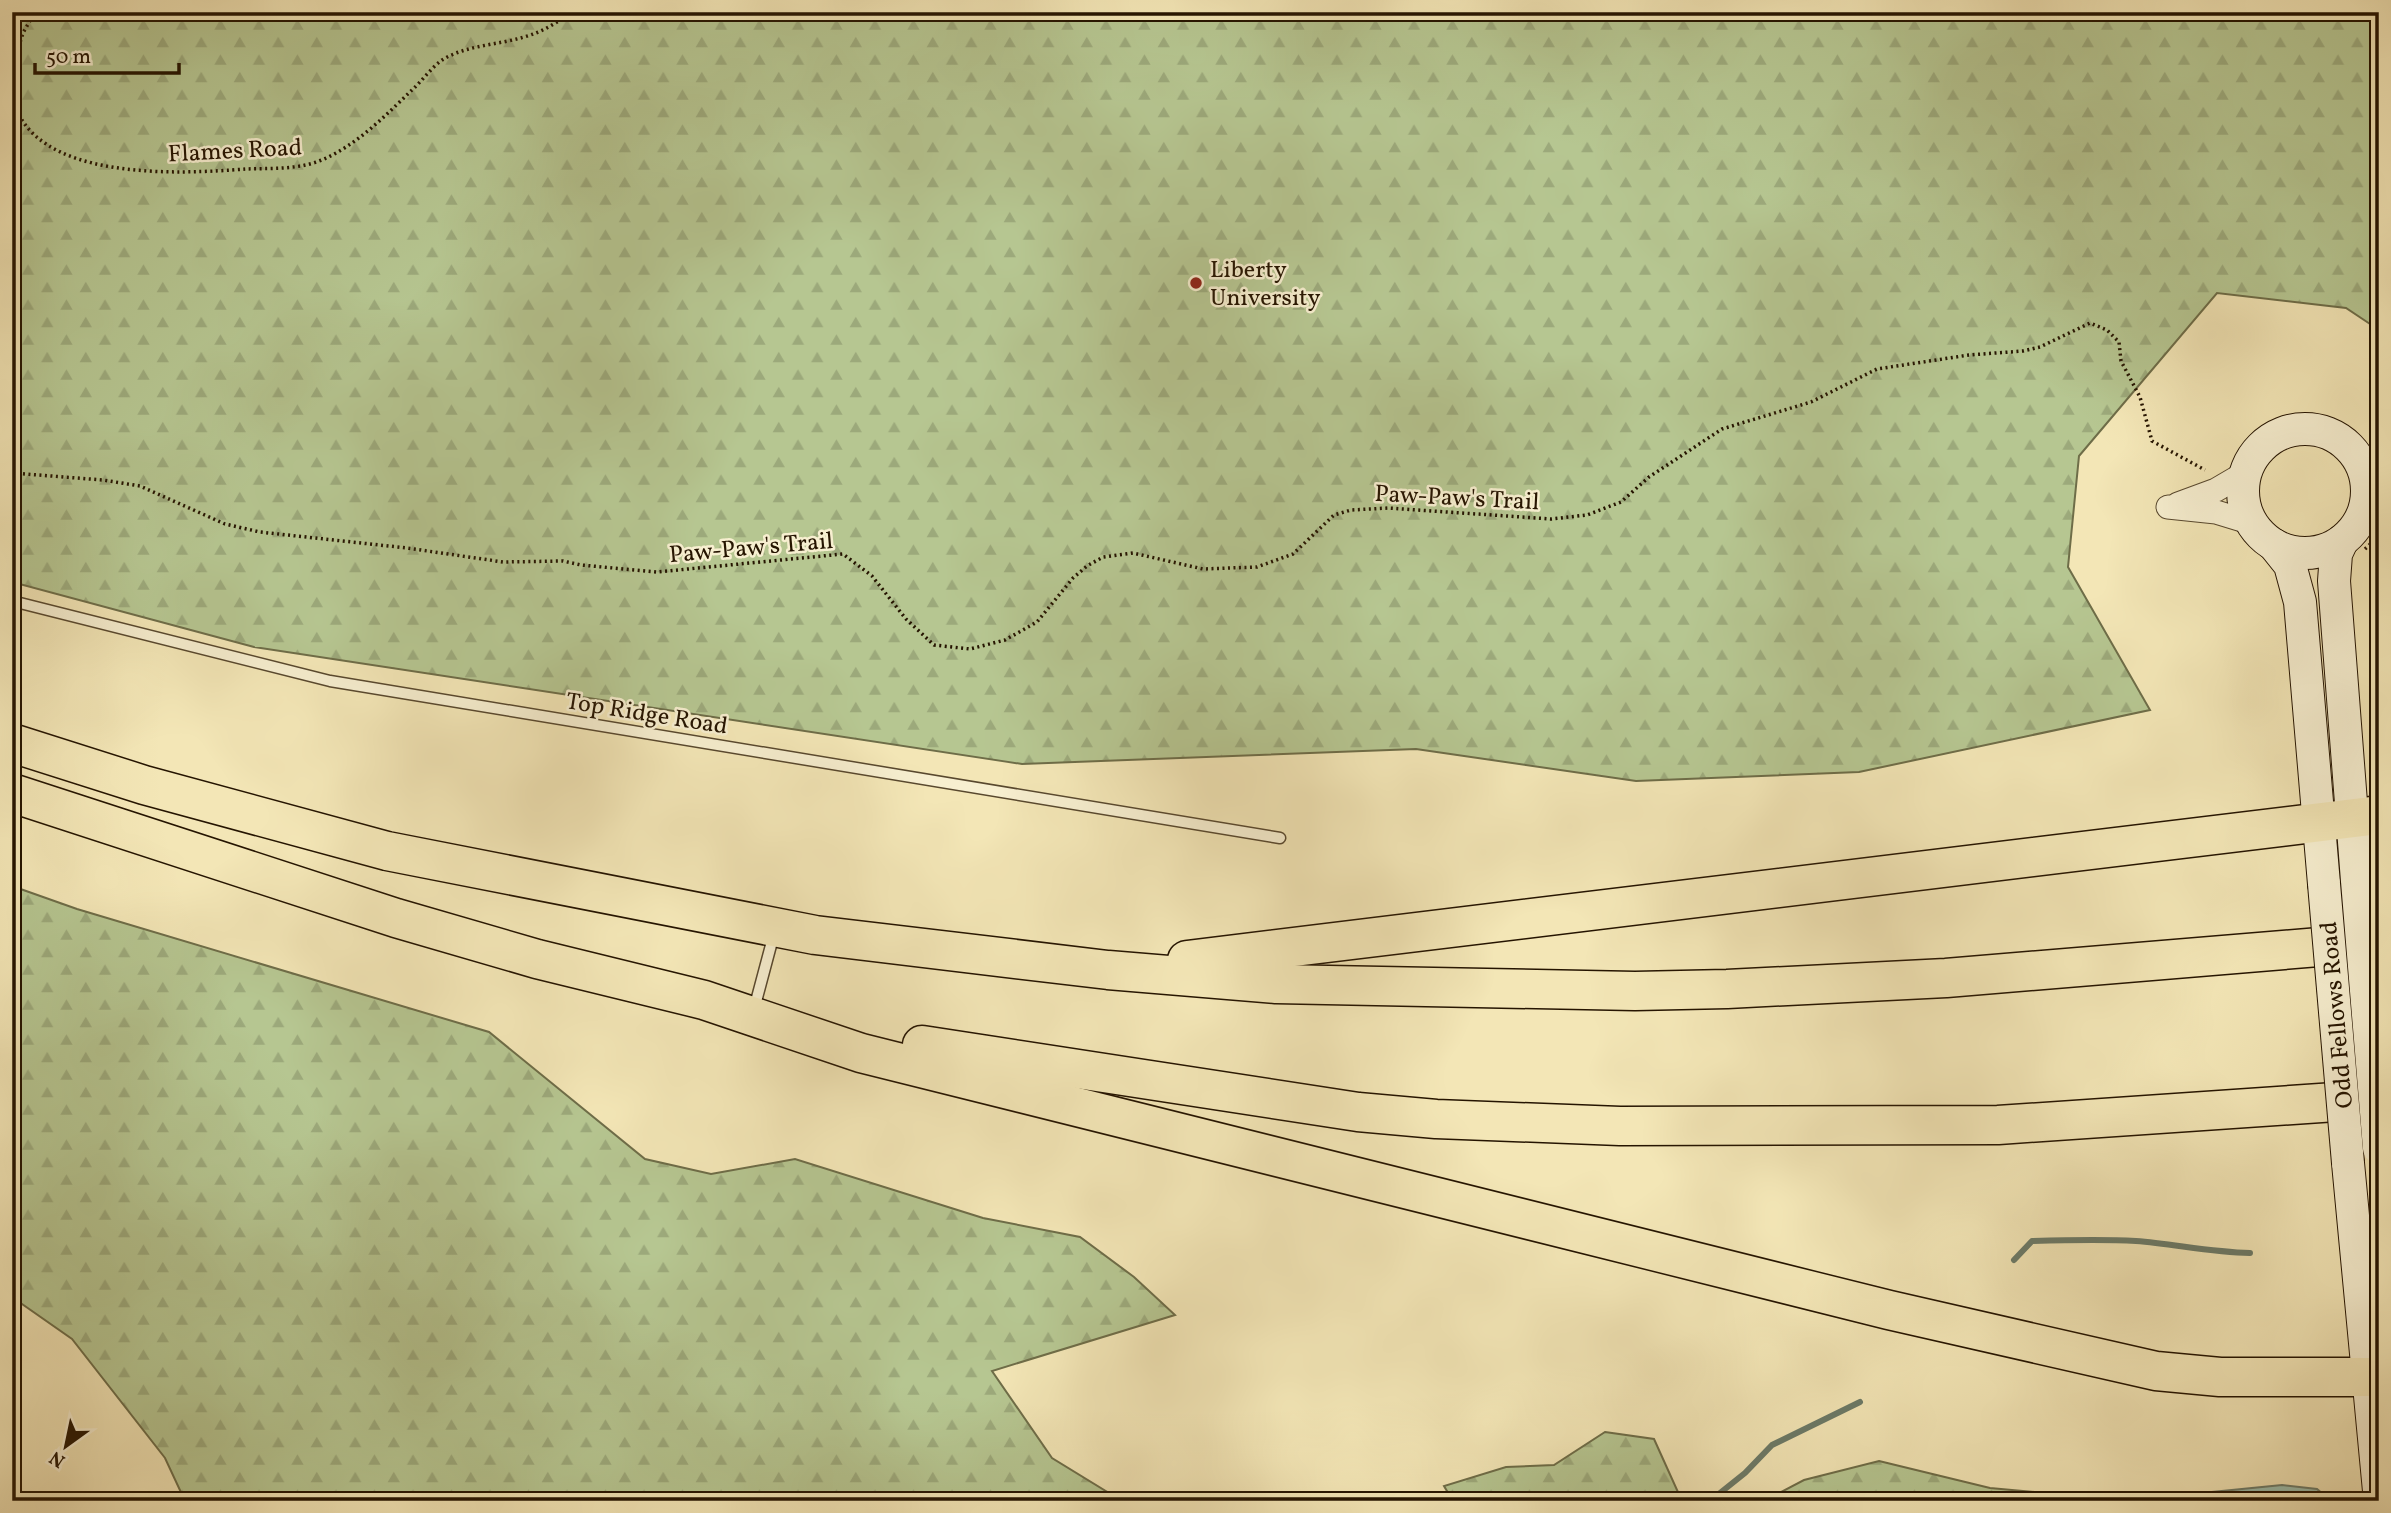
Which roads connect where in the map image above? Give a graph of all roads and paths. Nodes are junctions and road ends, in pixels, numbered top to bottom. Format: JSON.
{"nodes":[{"id":1,"x":35,"y":12,"type":"edge"},
{"id":2,"x":571,"y":12,"type":"edge"},
{"id":3,"x":12,"y":68,"type":"edge"},
{"id":4,"x":12,"y":94,"type":"edge"},
{"id":5,"x":2370,"y":465,"type":"edge"},
{"id":6,"x":12,"y":473,"type":"edge"},
{"id":7,"x":2245,"y":473,"type":"junction"},
{"id":8,"x":2361,"y":521,"type":"edge"},
{"id":9,"x":2263,"y":534,"type":"junction"},
{"id":10,"x":12,"y":601,"type":"edge"},
{"id":11,"x":12,"y":743,"type":"edge"},
{"id":12,"x":12,"y":793,"type":"edge"},
{"id":13,"x":2351,"y":817,"type":"edge"},
{"id":14,"x":1280,"y":838,"type":"dead end"},
{"id":15,"x":776,"y":928,"type":"junction"},
{"id":16,"x":2379,"y":942,"type":"edge"},
{"id":17,"x":1108,"y":970,"type":"junction"},
{"id":18,"x":704,"y":1000,"type":"junction"},
{"id":19,"x":754,"y":1009,"type":"junction"},
{"id":20,"x":2379,"y":1099,"type":"edge"},
{"id":21,"x":2379,"y":1148,"type":"edge"},
{"id":22,"x":2374,"y":1377,"type":"edge"},
{"id":23,"x":2379,"y":1491,"type":"edge"}],
"edges":[{"from":1,"to":3,"type":"path"},
{"from":2,"to":4,"type":"path","name":"Flames Road"},
{"from":5,"to":7,"type":"main road"},
{"from":5,"to":8,"type":"main road"},
{"from":6,"to":7,"type":"path","name":"Paw-Paw's Trail"},
{"from":7,"to":9,"type":"main road"},
{"from":7,"to":9,"type":"street"},
{"from":8,"to":9,"type":"main road"},
{"from":8,"to":13,"type":"main road","name":"Odd Fellows Road"},
{"from":9,"to":13,"type":"main road","name":"Odd Fellows Road"},
{"from":10,"to":14,"type":"lane","name":"Top Ridge Road"},
{"from":11,"to":15,"type":"highway"},
{"from":12,"to":18,"type":"highway"},
{"from":13,"to":17,"type":"highway"},
{"from":13,"to":21,"type":"main road","name":"Odd Fellows Road","bridge":true},
{"from":13,"to":22,"type":"main road","name":"Odd Fellows Road","bridge":true},
{"from":15,"to":17,"type":"highway"},
{"from":15,"to":19,"type":"lane"},
{"from":16,"to":17,"type":"highway"},
{"from":18,"to":19,"type":"highway"},
{"from":18,"to":22,"type":"highway"},
{"from":19,"to":20,"type":"highway"},
{"from":22,"to":23,"type":"main road","name":"Odd Fellows Road"}]}
